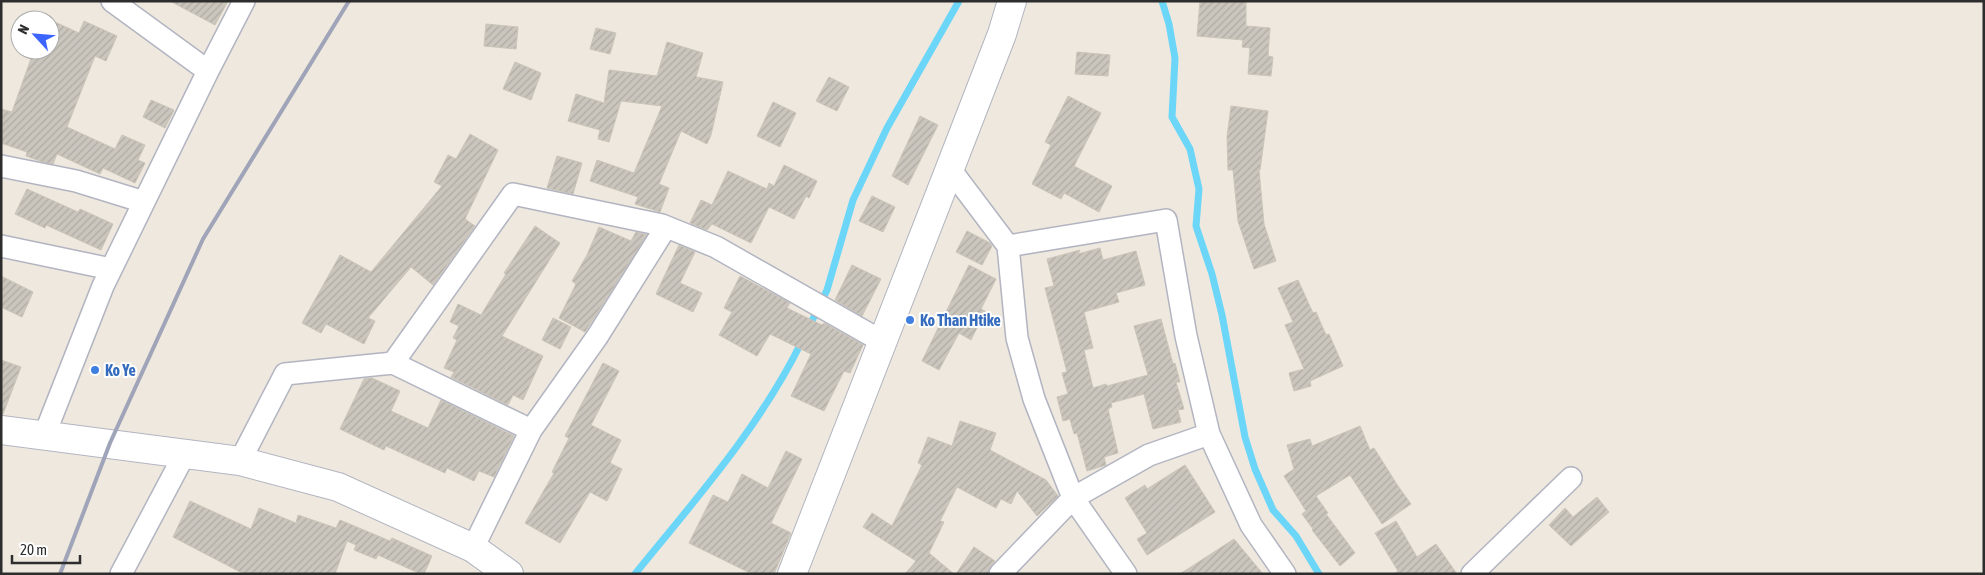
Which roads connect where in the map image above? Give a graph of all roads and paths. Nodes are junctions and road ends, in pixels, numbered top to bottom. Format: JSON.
{"nodes":[{"id":1,"x":112,"y":1,"type":"edge"},
{"id":2,"x":244,"y":1,"type":"edge"},
{"id":3,"x":1012,"y":1,"type":"edge"},
{"id":4,"x":208,"y":71,"type":"junction"},
{"id":5,"x":1,"y":166,"type":"edge"},
{"id":6,"x":950,"y":169,"type":"junction"},
{"id":7,"x":144,"y":202,"type":"junction"},
{"id":8,"x":666,"y":227,"type":"junction"},
{"id":9,"x":1,"y":246,"type":"edge"},
{"id":10,"x":1008,"y":246,"type":"junction"},
{"id":11,"x":111,"y":269,"type":"junction"},
{"id":12,"x":883,"y":342,"type":"junction"},
{"id":13,"x":393,"y":363,"type":"junction"},
{"id":14,"x":1,"y":430,"type":"edge"},
{"id":15,"x":531,"y":430,"type":"junction"},
{"id":16,"x":1209,"y":434,"type":"junction"},
{"id":17,"x":44,"y":436,"type":"junction"},
{"id":18,"x":190,"y":455,"type":"junction"},
{"id":19,"x":240,"y":461,"type":"junction"},
{"id":20,"x":1571,"y":478,"type":"dead end"},
{"id":21,"x":1073,"y":498,"type":"junction"},
{"id":22,"x":473,"y":548,"type":"junction"},
{"id":23,"x":121,"y":574,"type":"edge"},
{"id":24,"x":509,"y":574,"type":"edge"},
{"id":25,"x":792,"y":574,"type":"edge"},
{"id":26,"x":1000,"y":574,"type":"edge"},
{"id":27,"x":1126,"y":574,"type":"edge"},
{"id":28,"x":1285,"y":574,"type":"edge"},
{"id":29,"x":1472,"y":574,"type":"edge"}],
"edges":[{"from":1,"to":4,"type":"street"},
{"from":2,"to":4,"type":"street"},
{"from":3,"to":6,"type":"street"},
{"from":4,"to":7,"type":"street"},
{"from":5,"to":7,"type":"street"},
{"from":6,"to":10,"type":"street"},
{"from":6,"to":12,"type":"street"},
{"from":7,"to":11,"type":"street"},
{"from":8,"to":12,"type":"street"},
{"from":8,"to":13,"type":"street"},
{"from":8,"to":15,"type":"street"},
{"from":9,"to":11,"type":"street"},
{"from":10,"to":16,"type":"street"},
{"from":10,"to":21,"type":"street"},
{"from":11,"to":17,"type":"street"},
{"from":12,"to":25,"type":"street"},
{"from":13,"to":15,"type":"street"},
{"from":13,"to":19,"type":"street"},
{"from":14,"to":17,"type":"street"},
{"from":15,"to":22,"type":"street"},
{"from":16,"to":21,"type":"street"},
{"from":16,"to":28,"type":"street"},
{"from":17,"to":18,"type":"street"},
{"from":18,"to":19,"type":"street"},
{"from":18,"to":23,"type":"street"},
{"from":19,"to":22,"type":"street"},
{"from":20,"to":29,"type":"street"},
{"from":21,"to":26,"type":"street"},
{"from":21,"to":27,"type":"street"},
{"from":22,"to":24,"type":"street"}]}
